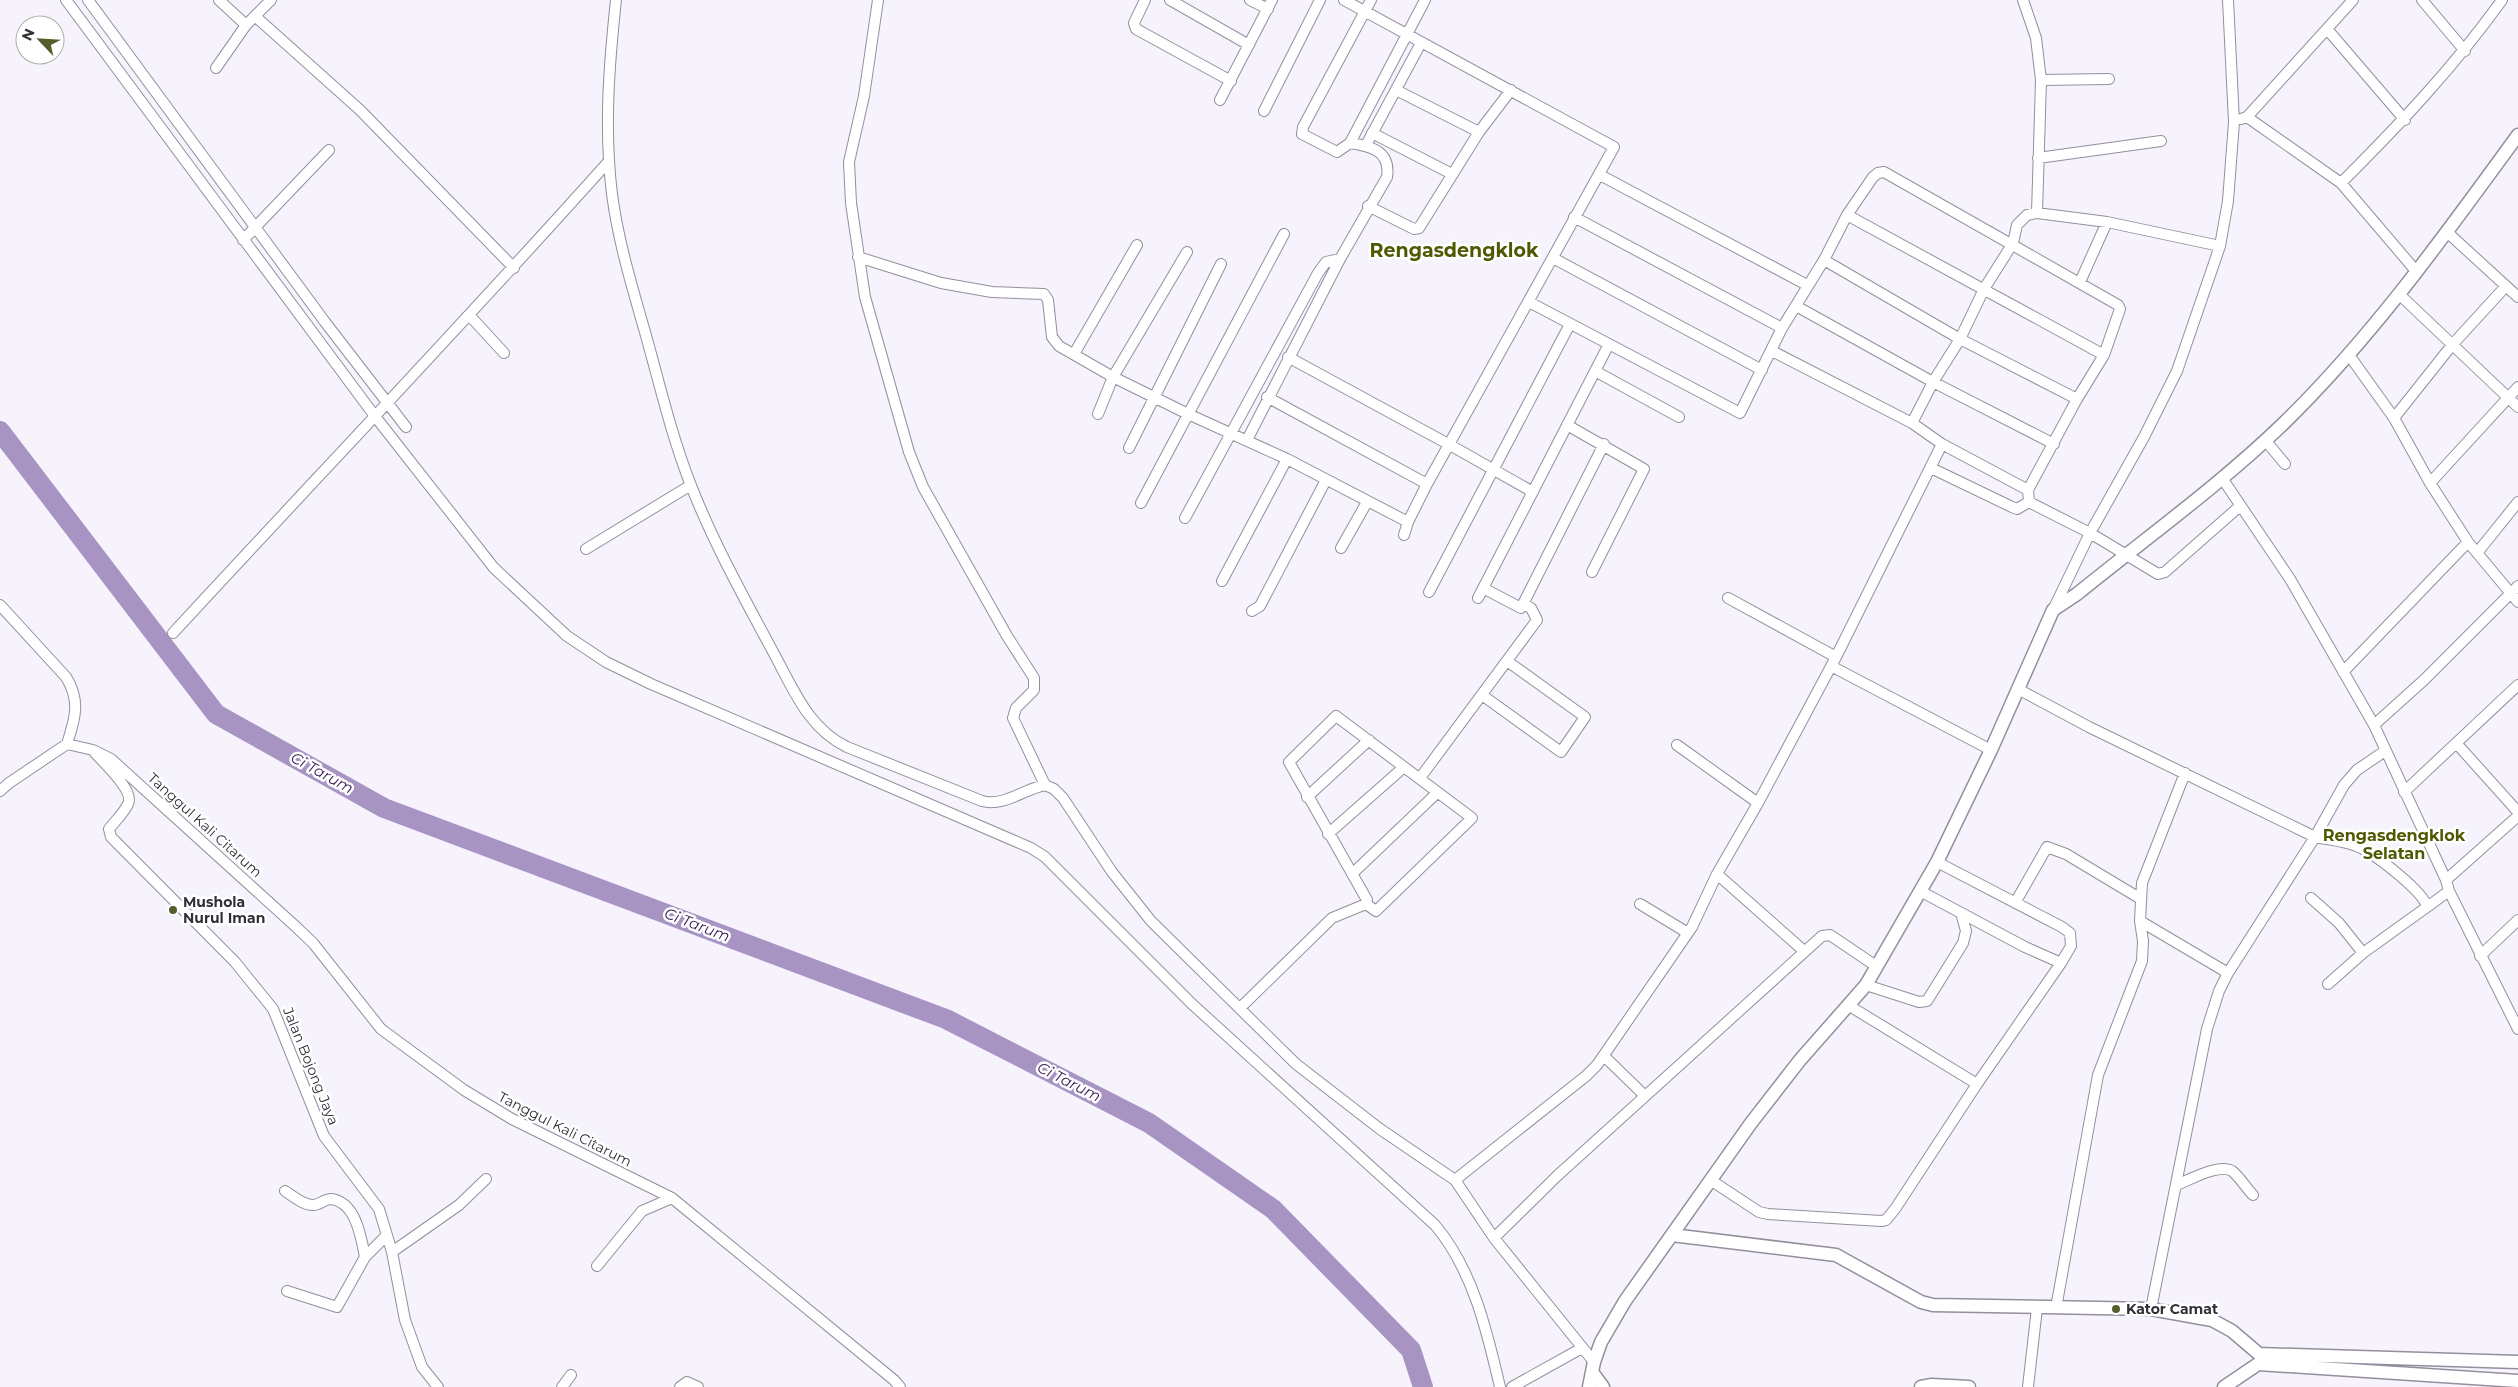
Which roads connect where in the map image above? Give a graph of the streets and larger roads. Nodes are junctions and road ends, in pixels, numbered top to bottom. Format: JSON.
{"nodes":[{"id":1,"x":66,"y":0,"type":"edge"},
{"id":2,"x":88,"y":0,"type":"edge"},
{"id":3,"x":218,"y":0,"type":"edge"},
{"id":4,"x":271,"y":0,"type":"edge"},
{"id":5,"x":616,"y":0,"type":"edge"},
{"id":6,"x":878,"y":0,"type":"edge"},
{"id":7,"x":1145,"y":0,"type":"edge"},
{"id":8,"x":1170,"y":0,"type":"edge"},
{"id":9,"x":1250,"y":0,"type":"edge"},
{"id":10,"x":1320,"y":0,"type":"edge"},
{"id":11,"x":1344,"y":0,"type":"edge"},
{"id":12,"x":1370,"y":0,"type":"edge"},
{"id":13,"x":1425,"y":0,"type":"edge"},
{"id":14,"x":2023,"y":0,"type":"edge"},
{"id":15,"x":2228,"y":0,"type":"edge"},
{"id":16,"x":2353,"y":0,"type":"edge"},
{"id":17,"x":2422,"y":0,"type":"edge"},
{"id":18,"x":2502,"y":0,"type":"edge"},
{"id":19,"x":1270,"y":4,"type":"edge"},
{"id":20,"x":1365,"y":10,"type":"junction"},
{"id":21,"x":256,"y":16,"type":"junction"},
{"id":22,"x":246,"y":25,"type":"junction"},
{"id":23,"x":2326,"y":30,"type":"junction"},
{"id":24,"x":1406,"y":35,"type":"junction"},
{"id":25,"x":1422,"y":43,"type":"junction"},
{"id":26,"x":1249,"y":44,"type":"junction"},
{"id":27,"x":2466,"y":51,"type":"junction"},
{"id":28,"x":216,"y":68,"type":"dead end"},
{"id":29,"x":2109,"y":79,"type":"dead end"},
{"id":30,"x":2041,"y":80,"type":"junction"},
{"id":31,"x":1231,"y":81,"type":"junction"},
{"id":32,"x":1396,"y":90,"type":"junction"},
{"id":33,"x":1510,"y":90,"type":"junction"},
{"id":34,"x":1220,"y":100,"type":"dead end"},
{"id":35,"x":1264,"y":112,"type":"dead end"},
{"id":36,"x":2247,"y":117,"type":"junction"},
{"id":37,"x":2405,"y":120,"type":"junction"},
{"id":38,"x":2234,"y":122,"type":"junction"},
{"id":39,"x":1479,"y":132,"type":"junction"},
{"id":40,"x":1372,"y":133,"type":"junction"},
{"id":41,"x":2518,"y":135,"type":"edge"},
{"id":42,"x":2161,"y":141,"type":"dead end"},
{"id":43,"x":1350,"y":143,"type":"junction"},
{"id":44,"x":1366,"y":145,"type":"junction"},
{"id":45,"x":329,"y":150,"type":"dead end"},
{"id":46,"x":2038,"y":158,"type":"junction"},
{"id":47,"x":609,"y":161,"type":"junction"},
{"id":48,"x":1452,"y":174,"type":"junction"},
{"id":49,"x":1600,"y":175,"type":"junction"},
{"id":50,"x":2340,"y":183,"type":"junction"},
{"id":51,"x":1368,"y":206,"type":"junction"},
{"id":52,"x":2037,"y":214,"type":"junction"},
{"id":53,"x":1847,"y":215,"type":"junction"},
{"id":54,"x":1574,"y":217,"type":"junction"},
{"id":55,"x":2107,"y":222,"type":"junction"},
{"id":56,"x":256,"y":226,"type":"junction"},
{"id":57,"x":2447,"y":232,"type":"junction"},
{"id":58,"x":1284,"y":234,"type":"dead end"},
{"id":59,"x":242,"y":240,"type":"junction"},
{"id":60,"x":2013,"y":243,"type":"junction"},
{"id":61,"x":1137,"y":245,"type":"dead end"},
{"id":62,"x":2220,"y":246,"type":"junction"},
{"id":63,"x":1187,"y":252,"type":"dead end"},
{"id":64,"x":858,"y":257,"type":"junction"},
{"id":65,"x":1553,"y":258,"type":"junction"},
{"id":66,"x":1340,"y":259,"type":"junction"},
{"id":67,"x":1824,"y":260,"type":"junction"},
{"id":68,"x":1222,"y":264,"type":"dead end"},
{"id":69,"x":514,"y":268,"type":"junction"},
{"id":70,"x":2416,"y":271,"type":"junction"},
{"id":71,"x":2080,"y":282,"type":"junction"},
{"id":72,"x":1807,"y":285,"type":"junction"},
{"id":73,"x":2506,"y":286,"type":"junction"},
{"id":74,"x":1984,"y":289,"type":"junction"},
{"id":75,"x":2400,"y":295,"type":"junction"},
{"id":76,"x":2518,"y":297,"type":"edge"},
{"id":77,"x":1529,"y":302,"type":"junction"},
{"id":78,"x":1796,"y":306,"type":"junction"},
{"id":79,"x":470,"y":316,"type":"junction"},
{"id":80,"x":1570,"y":324,"type":"junction"},
{"id":81,"x":1782,"y":328,"type":"junction"},
{"id":82,"x":1960,"y":339,"type":"junction"},
{"id":83,"x":1609,"y":344,"type":"junction"},
{"id":84,"x":2452,"y":345,"type":"junction"},
{"id":85,"x":1772,"y":351,"type":"junction"},
{"id":86,"x":504,"y":353,"type":"dead end"},
{"id":87,"x":1074,"y":354,"type":"junction"},
{"id":88,"x":2104,"y":356,"type":"junction"},
{"id":89,"x":2349,"y":356,"type":"junction"},
{"id":90,"x":1288,"y":357,"type":"junction"},
{"id":91,"x":1762,"y":370,"type":"junction"},
{"id":92,"x":1595,"y":371,"type":"junction"},
{"id":93,"x":1113,"y":377,"type":"junction"},
{"id":94,"x":1933,"y":382,"type":"junction"},
{"id":95,"x":2518,"y":387,"type":"edge"},
{"id":96,"x":1154,"y":396,"type":"junction"},
{"id":97,"x":1267,"y":397,"type":"junction"},
{"id":98,"x":2077,"y":399,"type":"junction"},
{"id":99,"x":2509,"y":399,"type":"junction"},
{"id":100,"x":386,"y":402,"type":"junction"},
{"id":101,"x":2518,"y":407,"type":"edge"},
{"id":102,"x":1098,"y":414,"type":"dead end"},
{"id":103,"x":1188,"y":414,"type":"junction"},
{"id":104,"x":374,"y":415,"type":"junction"},
{"id":105,"x":1679,"y":417,"type":"dead end"},
{"id":106,"x":2394,"y":418,"type":"junction"},
{"id":107,"x":1912,"y":423,"type":"junction"},
{"id":108,"x":1567,"y":426,"type":"junction"},
{"id":109,"x":406,"y":427,"type":"dead end"},
{"id":110,"x":1230,"y":432,"type":"junction"},
{"id":111,"x":1247,"y":440,"type":"junction"},
{"id":112,"x":2265,"y":440,"type":"junction"},
{"id":113,"x":1450,"y":444,"type":"junction"},
{"id":114,"x":1604,"y":444,"type":"junction"},
{"id":115,"x":1942,"y":444,"type":"junction"},
{"id":116,"x":2054,"y":444,"type":"junction"},
{"id":117,"x":1129,"y":448,"type":"dead end"},
{"id":118,"x":1287,"y":459,"type":"junction"},
{"id":119,"x":2284,"y":464,"type":"dead end"},
{"id":120,"x":1492,"y":468,"type":"junction"},
{"id":121,"x":1931,"y":468,"type":"junction"},
{"id":122,"x":2222,"y":478,"type":"junction"},
{"id":123,"x":1326,"y":480,"type":"junction"},
{"id":124,"x":2430,"y":483,"type":"junction"},
{"id":125,"x":1427,"y":484,"type":"junction"},
{"id":126,"x":691,"y":485,"type":"junction"},
{"id":127,"x":2028,"y":490,"type":"junction"},
{"id":128,"x":1533,"y":492,"type":"junction"},
{"id":129,"x":1367,"y":502,"type":"junction"},
{"id":130,"x":2029,"y":502,"type":"junction"},
{"id":131,"x":2518,"y":502,"type":"edge"},
{"id":132,"x":1141,"y":503,"type":"dead end"},
{"id":133,"x":2240,"y":506,"type":"junction"},
{"id":134,"x":1185,"y":518,"type":"dead end"},
{"id":135,"x":1408,"y":522,"type":"junction"},
{"id":136,"x":2090,"y":533,"type":"junction"},
{"id":137,"x":1404,"y":535,"type":"dead end"},
{"id":138,"x":2468,"y":542,"type":"junction"},
{"id":139,"x":586,"y":548,"type":"dead end"},
{"id":140,"x":1341,"y":548,"type":"dead end"},
{"id":141,"x":2477,"y":553,"type":"junction"},
{"id":142,"x":2126,"y":554,"type":"junction"},
{"id":143,"x":1592,"y":572,"type":"dead end"},
{"id":144,"x":1222,"y":580,"type":"dead end"},
{"id":145,"x":1483,"y":588,"type":"junction"},
{"id":146,"x":2515,"y":589,"type":"edge"},
{"id":147,"x":1429,"y":592,"type":"dead end"},
{"id":148,"x":1478,"y":598,"type":"dead end"},
{"id":149,"x":1728,"y":598,"type":"dead end"},
{"id":150,"x":2518,"y":602,"type":"edge"},
{"id":151,"x":1523,"y":604,"type":"junction"},
{"id":152,"x":0,"y":605,"type":"edge"},
{"id":153,"x":2053,"y":610,"type":"junction"},
{"id":154,"x":1252,"y":611,"type":"dead end"},
{"id":155,"x":173,"y":633,"type":"dead end"},
{"id":156,"x":1507,"y":661,"type":"junction"},
{"id":157,"x":1834,"y":662,"type":"junction"},
{"id":158,"x":2342,"y":672,"type":"junction"},
{"id":159,"x":2518,"y":685,"type":"edge"},
{"id":160,"x":2018,"y":689,"type":"junction"},
{"id":161,"x":1482,"y":695,"type":"junction"},
{"id":162,"x":2374,"y":725,"type":"junction"},
{"id":163,"x":1369,"y":740,"type":"junction"},
{"id":164,"x":67,"y":744,"type":"junction"},
{"id":165,"x":2457,"y":744,"type":"junction"},
{"id":166,"x":1677,"y":745,"type":"dead end"},
{"id":167,"x":93,"y":750,"type":"junction"},
{"id":168,"x":1991,"y":750,"type":"junction"},
{"id":169,"x":2385,"y":751,"type":"junction"},
{"id":170,"x":1404,"y":767,"type":"junction"},
{"id":171,"x":2185,"y":773,"type":"junction"},
{"id":172,"x":1420,"y":778,"type":"junction"},
{"id":173,"x":1045,"y":785,"type":"junction"},
{"id":174,"x":0,"y":791,"type":"edge"},
{"id":175,"x":2404,"y":792,"type":"junction"},
{"id":176,"x":1437,"y":793,"type":"junction"},
{"id":177,"x":1307,"y":797,"type":"junction"},
{"id":178,"x":1758,"y":803,"type":"junction"},
{"id":179,"x":2518,"y":814,"type":"edge"},
{"id":180,"x":1328,"y":834,"type":"junction"},
{"id":181,"x":2315,"y":837,"type":"junction"},
{"id":182,"x":1937,"y":862,"type":"junction"},
{"id":183,"x":1352,"y":874,"type":"junction"},
{"id":184,"x":1717,"y":874,"type":"junction"},
{"id":185,"x":2446,"y":880,"type":"junction"},
{"id":186,"x":1920,"y":891,"type":"junction"},
{"id":187,"x":2449,"y":891,"type":"junction"},
{"id":188,"x":2311,"y":898,"type":"dead end"},
{"id":189,"x":2142,"y":899,"type":"junction"},
{"id":190,"x":2015,"y":903,"type":"junction"},
{"id":191,"x":1366,"y":904,"type":"junction"},
{"id":192,"x":1640,"y":904,"type":"dead end"},
{"id":193,"x":2427,"y":907,"type":"junction"},
{"id":194,"x":1961,"y":913,"type":"junction"},
{"id":195,"x":2518,"y":920,"type":"edge"},
{"id":196,"x":2140,"y":921,"type":"junction"},
{"id":197,"x":1688,"y":933,"type":"junction"},
{"id":198,"x":1804,"y":951,"type":"junction"},
{"id":199,"x":2364,"y":953,"type":"junction"},
{"id":200,"x":2480,"y":956,"type":"junction"},
{"id":201,"x":2062,"y":963,"type":"junction"},
{"id":202,"x":1876,"y":966,"type":"junction"},
{"id":203,"x":2228,"y":973,"type":"junction"},
{"id":204,"x":2328,"y":984,"type":"dead end"},
{"id":205,"x":1866,"y":985,"type":"junction"},
{"id":206,"x":1848,"y":1005,"type":"junction"},
{"id":207,"x":1240,"y":1008,"type":"junction"},
{"id":208,"x":2518,"y":1029,"type":"edge"},
{"id":209,"x":1604,"y":1056,"type":"junction"},
{"id":210,"x":1977,"y":1084,"type":"junction"},
{"id":211,"x":1645,"y":1096,"type":"junction"},
{"id":212,"x":486,"y":1179,"type":"dead end"},
{"id":213,"x":1455,"y":1180,"type":"junction"},
{"id":214,"x":1712,"y":1181,"type":"junction"},
{"id":215,"x":2176,"y":1185,"type":"junction"},
{"id":216,"x":285,"y":1191,"type":"dead end"},
{"id":217,"x":2253,"y":1195,"type":"dead end"},
{"id":218,"x":672,"y":1198,"type":"junction"},
{"id":219,"x":1672,"y":1235,"type":"junction"},
{"id":220,"x":386,"y":1236,"type":"junction"},
{"id":221,"x":1494,"y":1238,"type":"junction"},
{"id":222,"x":392,"y":1252,"type":"junction"},
{"id":223,"x":365,"y":1256,"type":"junction"},
{"id":224,"x":597,"y":1266,"type":"dead end"},
{"id":225,"x":287,"y":1292,"type":"dead end"},
{"id":226,"x":2037,"y":1308,"type":"junction"},
{"id":227,"x":2056,"y":1308,"type":"junction"},
{"id":228,"x":2151,"y":1309,"type":"junction"},
{"id":229,"x":1582,"y":1348,"type":"junction"},
{"id":230,"x":2258,"y":1359,"type":"junction"},
{"id":231,"x":2518,"y":1362,"type":"edge"},
{"id":232,"x":1593,"y":1367,"type":"junction"},
{"id":233,"x":570,"y":1375,"type":"dead end"},
{"id":234,"x":2518,"y":1380,"type":"edge"},
{"id":235,"x":438,"y":1387,"type":"edge"},
{"id":236,"x":562,"y":1387,"type":"edge"},
{"id":237,"x":680,"y":1387,"type":"edge"},
{"id":238,"x":698,"y":1387,"type":"edge"},
{"id":239,"x":900,"y":1387,"type":"edge"},
{"id":240,"x":1500,"y":1387,"type":"edge"},
{"id":241,"x":1512,"y":1387,"type":"edge"},
{"id":242,"x":1589,"y":1387,"type":"edge"},
{"id":243,"x":1603,"y":1387,"type":"edge"},
{"id":244,"x":1921,"y":1387,"type":"edge"},
{"id":245,"x":1969,"y":1387,"type":"edge"},
{"id":246,"x":2028,"y":1387,"type":"edge"},
{"id":247,"x":2224,"y":1387,"type":"edge"}],
"edges":[{"from":1,"to":59,"type":"street"},
{"from":2,"to":56,"type":"street"},
{"from":3,"to":22,"type":"street"},
{"from":4,"to":21,"type":"street"},
{"from":5,"to":47,"type":"street"},
{"from":6,"to":64,"type":"street"},
{"from":7,"to":31,"type":"street"},
{"from":8,"to":26,"type":"street"},
{"from":9,"to":19,"type":"street"},
{"from":10,"to":35,"type":"street"},
{"from":11,"to":20,"type":"street"},
{"from":12,"to":20,"type":"street"},
{"from":13,"to":24,"type":"street"},
{"from":14,"to":30,"type":"street"},
{"from":15,"to":38,"type":"street"},
{"from":16,"to":23,"type":"street"},
{"from":17,"to":27,"type":"street"},
{"from":18,"to":27,"type":"street"},
{"from":19,"to":26,"type":"street"},
{"from":20,"to":24,"type":"street"},
{"from":20,"to":43,"type":"street"},
{"from":21,"to":22,"type":"street"},
{"from":21,"to":69,"type":"street"},
{"from":22,"to":28,"type":"street"},
{"from":23,"to":36,"type":"street"},
{"from":23,"to":37,"type":"street"},
{"from":24,"to":25,"type":"street"},
{"from":24,"to":43,"type":"street"},
{"from":25,"to":32,"type":"street"},
{"from":25,"to":33,"type":"street"},
{"from":26,"to":31,"type":"street"},
{"from":27,"to":37,"type":"street"},
{"from":29,"to":30,"type":"street"},
{"from":30,"to":46,"type":"street"},
{"from":31,"to":34,"type":"street"},
{"from":32,"to":39,"type":"street"},
{"from":32,"to":40,"type":"street"},
{"from":33,"to":39,"type":"street"},
{"from":33,"to":49,"type":"street"},
{"from":36,"to":38,"type":"street"},
{"from":36,"to":50,"type":"street"},
{"from":37,"to":50,"type":"street"},
{"from":38,"to":62,"type":"street"},
{"from":39,"to":48,"type":"street"},
{"from":40,"to":44,"type":"street"},
{"from":40,"to":48,"type":"street"},
{"from":41,"to":57,"type":"street"},
{"from":42,"to":46,"type":"street"},
{"from":43,"to":44,"type":"street"},
{"from":44,"to":51,"type":"street"},
{"from":45,"to":56,"type":"street"},
{"from":46,"to":52,"type":"street"},
{"from":47,"to":69,"type":"street"},
{"from":47,"to":126,"type":"street"},
{"from":48,"to":51,"type":"street"},
{"from":49,"to":54,"type":"street"},
{"from":49,"to":72,"type":"street"},
{"from":50,"to":70,"type":"street"},
{"from":51,"to":66,"type":"street"},
{"from":52,"to":55,"type":"street"},
{"from":52,"to":60,"type":"street"},
{"from":53,"to":60,"type":"street"},
{"from":53,"to":67,"type":"street"},
{"from":53,"to":74,"type":"street"},
{"from":54,"to":65,"type":"street"},
{"from":54,"to":81,"type":"street"},
{"from":55,"to":62,"type":"street"},
{"from":55,"to":71,"type":"street"},
{"from":56,"to":59,"type":"street"},
{"from":56,"to":100,"type":"street"},
{"from":57,"to":70,"type":"street"},
{"from":57,"to":73,"type":"street"},
{"from":58,"to":103,"type":"street"},
{"from":59,"to":104,"type":"street"},
{"from":60,"to":71,"type":"street"},
{"from":60,"to":74,"type":"street"},
{"from":61,"to":87,"type":"street"},
{"from":62,"to":136,"type":"street"},
{"from":63,"to":93,"type":"street"},
{"from":64,"to":87,"type":"street"},
{"from":64,"to":173,"type":"street"},
{"from":65,"to":77,"type":"street"},
{"from":65,"to":91,"type":"street"},
{"from":66,"to":90,"type":"street"},
{"from":66,"to":110,"type":"street"},
{"from":67,"to":72,"type":"street"},
{"from":67,"to":82,"type":"street"},
{"from":68,"to":96,"type":"street"},
{"from":69,"to":79,"type":"street"},
{"from":70,"to":75,"type":"street"},
{"from":71,"to":88,"type":"street"},
{"from":72,"to":78,"type":"street"},
{"from":73,"to":76,"type":"street"},
{"from":73,"to":84,"type":"street"},
{"from":74,"to":82,"type":"street"},
{"from":74,"to":88,"type":"street"},
{"from":75,"to":84,"type":"street"},
{"from":75,"to":89,"type":"street"},
{"from":77,"to":80,"type":"street"},
{"from":77,"to":113,"type":"street"},
{"from":78,"to":81,"type":"street"},
{"from":78,"to":94,"type":"street"},
{"from":79,"to":86,"type":"street"},
{"from":79,"to":100,"type":"street"},
{"from":80,"to":83,"type":"street"},
{"from":80,"to":120,"type":"street"},
{"from":81,"to":85,"type":"street"},
{"from":82,"to":94,"type":"street"},
{"from":82,"to":98,"type":"street"},
{"from":83,"to":91,"type":"street"},
{"from":83,"to":92,"type":"street"},
{"from":84,"to":99,"type":"street"},
{"from":84,"to":106,"type":"street"},
{"from":85,"to":91,"type":"street"},
{"from":85,"to":107,"type":"street"},
{"from":87,"to":93,"type":"street"},
{"from":88,"to":98,"type":"street"},
{"from":89,"to":106,"type":"street"},
{"from":89,"to":112,"type":"street"},
{"from":90,"to":97,"type":"street"},
{"from":90,"to":113,"type":"street"},
{"from":92,"to":105,"type":"street"},
{"from":92,"to":108,"type":"street"},
{"from":93,"to":96,"type":"street"},
{"from":93,"to":102,"type":"street"},
{"from":94,"to":107,"type":"street"},
{"from":94,"to":116,"type":"street"},
{"from":95,"to":99,"type":"street"},
{"from":96,"to":103,"type":"street"},
{"from":96,"to":117,"type":"street"},
{"from":97,"to":111,"type":"street"},
{"from":97,"to":125,"type":"street"},
{"from":98,"to":116,"type":"street"},
{"from":99,"to":101,"type":"street"},
{"from":99,"to":124,"type":"street"},
{"from":100,"to":104,"type":"street"},
{"from":100,"to":109,"type":"street"},
{"from":103,"to":110,"type":"street"},
{"from":103,"to":132,"type":"street"},
{"from":104,"to":155,"type":"street"},
{"from":104,"to":240,"type":"street"},
{"from":106,"to":124,"type":"street"},
{"from":107,"to":115,"type":"street"},
{"from":108,"to":114,"type":"street"},
{"from":108,"to":128,"type":"street"},
{"from":110,"to":111,"type":"street"},
{"from":110,"to":134,"type":"street"},
{"from":111,"to":118,"type":"street"},
{"from":112,"to":119,"type":"street"},
{"from":112,"to":122,"type":"street"},
{"from":113,"to":120,"type":"street"},
{"from":113,"to":125,"type":"street"},
{"from":114,"to":143,"type":"street"},
{"from":114,"to":151,"type":"street"},
{"from":115,"to":121,"type":"street"},
{"from":115,"to":127,"type":"street"},
{"from":116,"to":127,"type":"street"},
{"from":118,"to":123,"type":"street"},
{"from":118,"to":144,"type":"street"},
{"from":120,"to":128,"type":"street"},
{"from":120,"to":147,"type":"street"},
{"from":121,"to":130,"type":"street"},
{"from":121,"to":157,"type":"street"},
{"from":122,"to":133,"type":"street"},
{"from":122,"to":142,"type":"street"},
{"from":123,"to":129,"type":"street"},
{"from":123,"to":154,"type":"street"},
{"from":124,"to":138,"type":"street"},
{"from":125,"to":135,"type":"street"},
{"from":126,"to":139,"type":"street"},
{"from":126,"to":173,"type":"street"},
{"from":127,"to":130,"type":"street"},
{"from":128,"to":145,"type":"street"},
{"from":129,"to":135,"type":"street"},
{"from":129,"to":140,"type":"street"},
{"from":130,"to":136,"type":"street"},
{"from":131,"to":141,"type":"street"},
{"from":133,"to":142,"type":"street"},
{"from":133,"to":158,"type":"street"},
{"from":135,"to":137,"type":"street"},
{"from":136,"to":142,"type":"street"},
{"from":136,"to":153,"type":"street"},
{"from":138,"to":141,"type":"street"},
{"from":138,"to":158,"type":"street"},
{"from":141,"to":146,"type":"street"},
{"from":142,"to":153,"type":"street"},
{"from":145,"to":148,"type":"street"},
{"from":145,"to":151,"type":"street"},
{"from":146,"to":150,"type":"street"},
{"from":146,"to":162,"type":"street"},
{"from":149,"to":157,"type":"street"},
{"from":151,"to":156,"type":"street"},
{"from":152,"to":164,"type":"street"},
{"from":153,"to":160,"type":"street"},
{"from":156,"to":161,"type":"street"},
{"from":156,"to":161,"type":"street"},
{"from":157,"to":168,"type":"street"},
{"from":157,"to":178,"type":"street"},
{"from":158,"to":162,"type":"street"},
{"from":159,"to":165,"type":"street"},
{"from":160,"to":168,"type":"street"},
{"from":160,"to":171,"type":"street"},
{"from":161,"to":172,"type":"street"},
{"from":162,"to":169,"type":"street"},
{"from":163,"to":170,"type":"street"},
{"from":163,"to":177,"type":"street"},
{"from":163,"to":177,"type":"street"},
{"from":164,"to":167,"type":"street","name":"Tanggul Kali Citarum"},
{"from":164,"to":174,"type":"street"},
{"from":165,"to":175,"type":"street"},
{"from":165,"to":179,"type":"street"},
{"from":166,"to":178,"type":"street"},
{"from":167,"to":218,"type":"street","name":"Tanggul Kali Citarum"},
{"from":167,"to":220,"type":"street","name":"Jalan Bojong Jaya"},
{"from":168,"to":182,"type":"street"},
{"from":169,"to":175,"type":"street"},
{"from":169,"to":181,"type":"street"},
{"from":170,"to":172,"type":"street"},
{"from":170,"to":180,"type":"street"},
{"from":171,"to":181,"type":"street"},
{"from":171,"to":189,"type":"street"},
{"from":172,"to":176,"type":"street"},
{"from":173,"to":207,"type":"street"},
{"from":175,"to":185,"type":"street"},
{"from":176,"to":183,"type":"street"},
{"from":176,"to":191,"type":"street"},
{"from":177,"to":180,"type":"street"},
{"from":178,"to":184,"type":"street"},
{"from":179,"to":185,"type":"street"},
{"from":180,"to":183,"type":"street"},
{"from":181,"to":193,"type":"street"},
{"from":181,"to":203,"type":"street"},
{"from":182,"to":186,"type":"street"},
{"from":182,"to":190,"type":"street"},
{"from":183,"to":191,"type":"street"},
{"from":184,"to":197,"type":"street"},
{"from":184,"to":198,"type":"street"},
{"from":185,"to":187,"type":"street"},
{"from":186,"to":194,"type":"street"},
{"from":186,"to":202,"type":"street"},
{"from":187,"to":193,"type":"street"},
{"from":187,"to":200,"type":"street"},
{"from":188,"to":199,"type":"street"},
{"from":189,"to":190,"type":"street"},
{"from":189,"to":196,"type":"street"},
{"from":190,"to":201,"type":"street"},
{"from":191,"to":207,"type":"street"},
{"from":192,"to":197,"type":"street"},
{"from":193,"to":199,"type":"street"},
{"from":194,"to":201,"type":"street"},
{"from":194,"to":205,"type":"street"},
{"from":195,"to":200,"type":"street"},
{"from":196,"to":203,"type":"street"},
{"from":196,"to":227,"type":"street"},
{"from":197,"to":209,"type":"street"},
{"from":198,"to":202,"type":"street"},
{"from":198,"to":211,"type":"street"},
{"from":199,"to":204,"type":"street"},
{"from":200,"to":208,"type":"street"},
{"from":201,"to":210,"type":"street"},
{"from":202,"to":205,"type":"street"},
{"from":203,"to":215,"type":"street"},
{"from":205,"to":206,"type":"street"},
{"from":206,"to":210,"type":"street"},
{"from":206,"to":214,"type":"street"},
{"from":207,"to":213,"type":"street"},
{"from":209,"to":211,"type":"street"},
{"from":209,"to":213,"type":"street"},
{"from":210,"to":214,"type":"street"},
{"from":211,"to":221,"type":"street"},
{"from":212,"to":222,"type":"street"},
{"from":213,"to":221,"type":"street"},
{"from":214,"to":219,"type":"street"},
{"from":215,"to":217,"type":"street"},
{"from":215,"to":228,"type":"street"},
{"from":216,"to":223,"type":"street"},
{"from":218,"to":224,"type":"street"},
{"from":218,"to":239,"type":"street","name":"Tanggul Kali Citarum"},
{"from":219,"to":226,"type":"street"},
{"from":219,"to":232,"type":"street"},
{"from":220,"to":222,"type":"street","name":"Jalan Bojong Jaya"},
{"from":220,"to":223,"type":"street"},
{"from":221,"to":229,"type":"street"},
{"from":222,"to":235,"type":"street","name":"Jalan Bojong Jaya"},
{"from":223,"to":225,"type":"street"},
{"from":226,"to":227,"type":"street"},
{"from":226,"to":246,"type":"street"},
{"from":227,"to":228,"type":"street"},
{"from":228,"to":230,"type":"street"},
{"from":229,"to":232,"type":"street"},
{"from":229,"to":241,"type":"street"},
{"from":230,"to":231,"type":"street"},
{"from":230,"to":234,"type":"street"},
{"from":230,"to":247,"type":"street"},
{"from":232,"to":242,"type":"street"},
{"from":232,"to":243,"type":"street"},
{"from":233,"to":236,"type":"street"},
{"from":237,"to":238,"type":"street"},
{"from":244,"to":245,"type":"street"}]}
